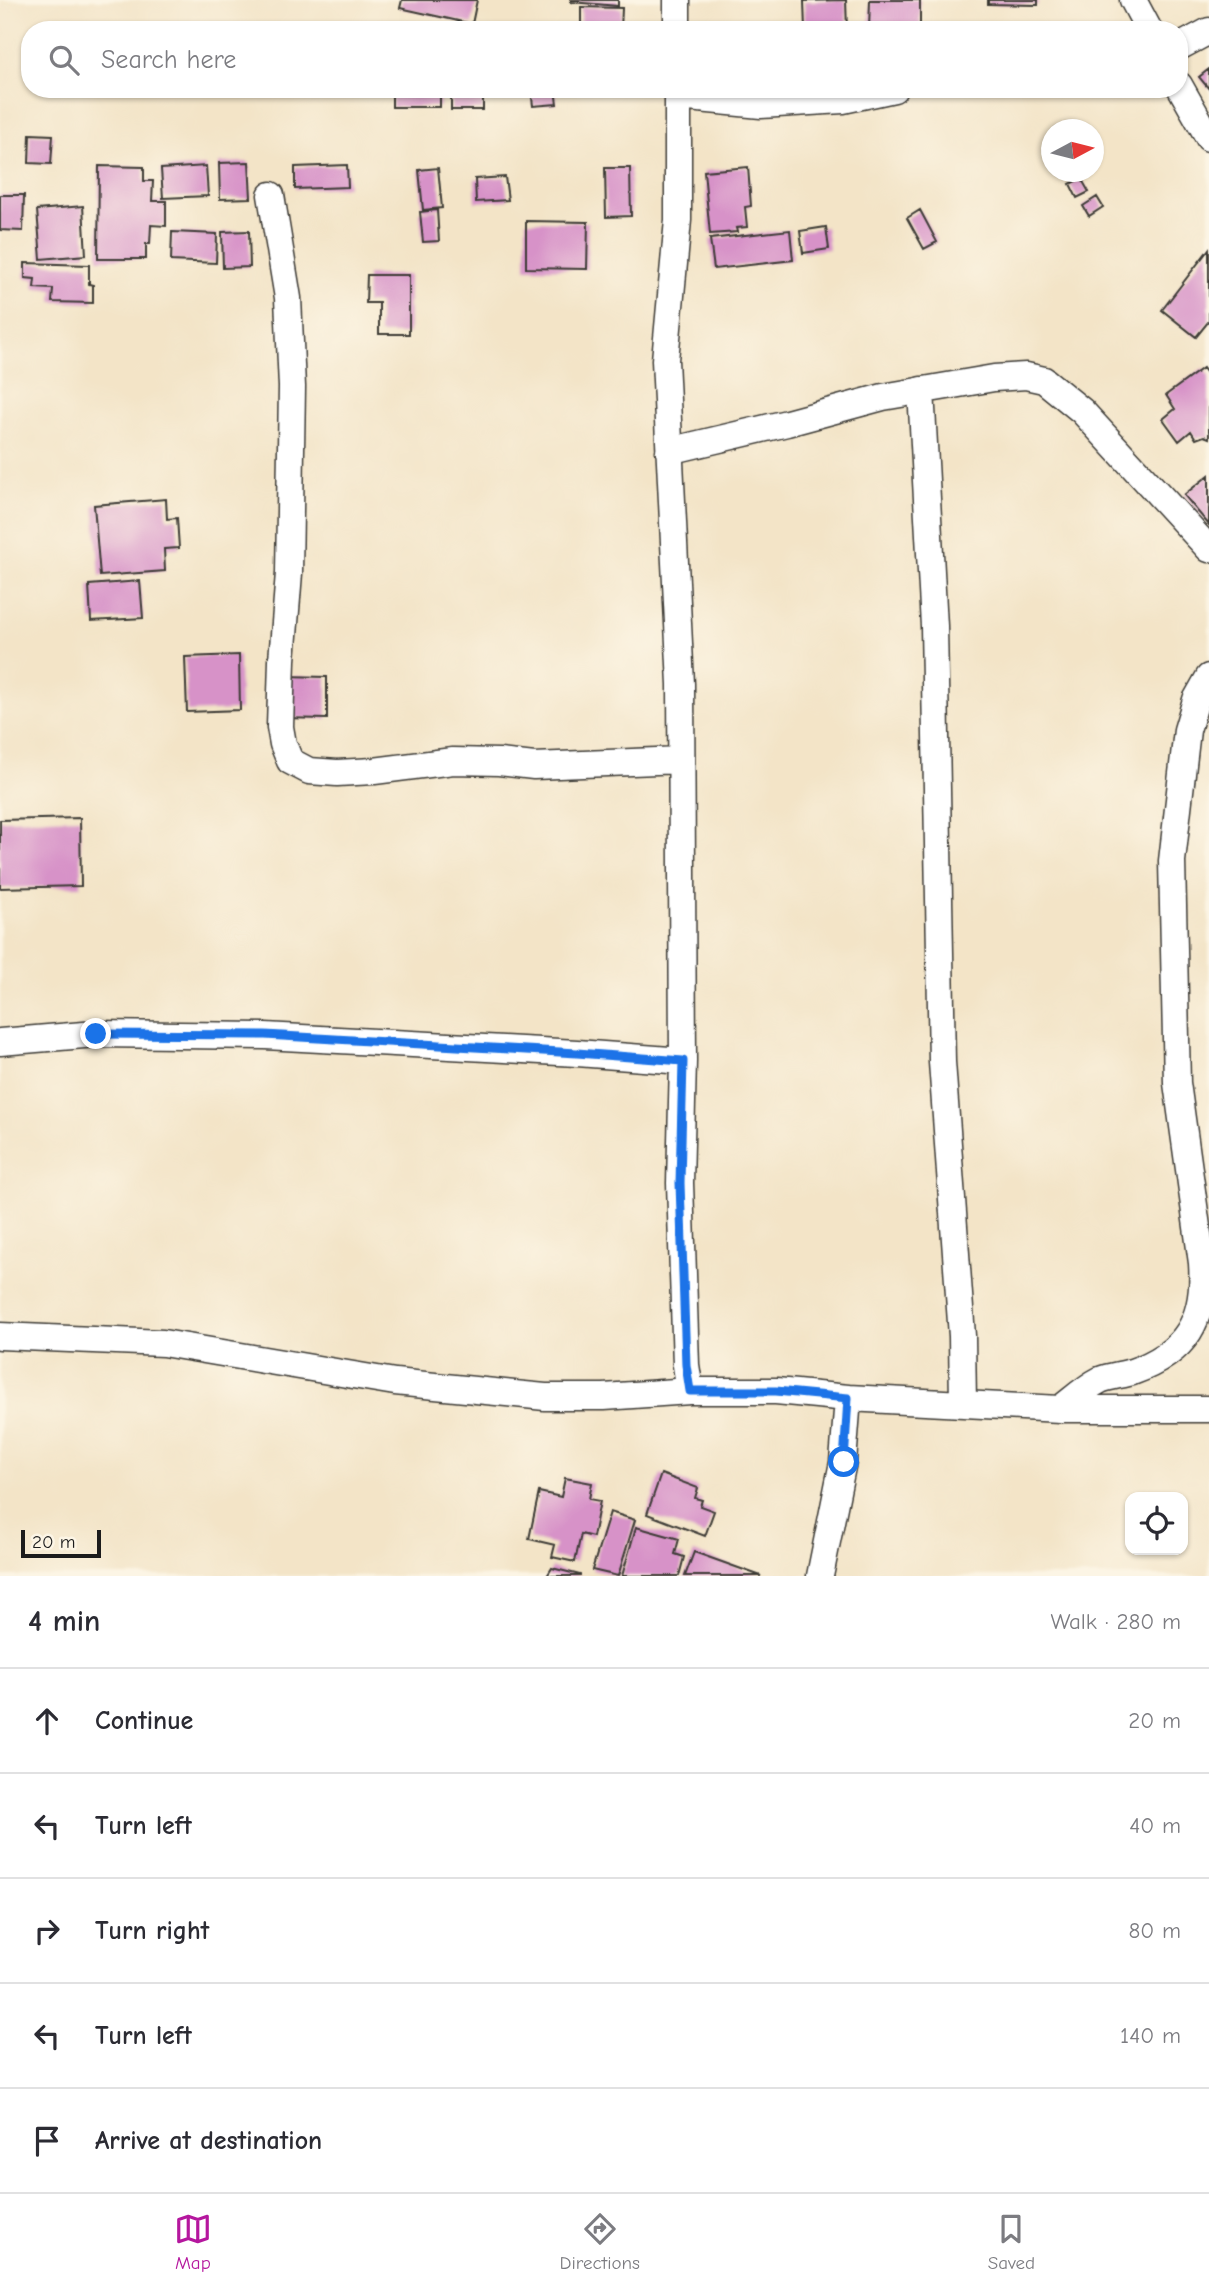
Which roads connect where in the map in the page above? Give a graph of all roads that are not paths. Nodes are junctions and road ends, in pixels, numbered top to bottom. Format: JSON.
{"nodes":[{"id":1,"x":677,"y":0,"type":"edge"},
{"id":2,"x":1133,"y":0,"type":"edge"},
{"id":3,"x":677,"y":21,"type":"edge"},
{"id":4,"x":1144,"y":21,"type":"edge"},
{"id":5,"x":1209,"y":31,"type":"edge"},
{"id":6,"x":1188,"y":42,"type":"edge"},
{"id":7,"x":678,"y":98,"type":"edge"},
{"id":8,"x":713,"y":98,"type":"edge"},
{"id":9,"x":852,"y":98,"type":"edge"},
{"id":10,"x":1186,"y":98,"type":"edge"},
{"id":11,"x":1209,"y":138,"type":"edge"},
{"id":12,"x":271,"y":195,"type":"dead end"},
{"id":13,"x":921,"y":390,"type":"junction"},
{"id":14,"x":669,"y":451,"type":"junction"},
{"id":15,"x":1209,"y":549,"type":"edge"},
{"id":16,"x":1209,"y":677,"type":"edge"},
{"id":17,"x":681,"y":761,"type":"junction"},
{"id":18,"x":0,"y":1042,"type":"edge"},
{"id":19,"x":683,"y":1061,"type":"junction"},
{"id":20,"x":0,"y":1336,"type":"edge"},
{"id":21,"x":690,"y":1391,"type":"junction"},
{"id":22,"x":848,"y":1398,"type":"junction"},
{"id":23,"x":963,"y":1404,"type":"junction"},
{"id":24,"x":1060,"y":1409,"type":"junction"},
{"id":25,"x":1209,"y":1409,"type":"edge"},
{"id":26,"x":820,"y":1576,"type":"edge"}],
"edges":[{"from":1,"to":3,"type":"street"},
{"from":2,"to":4,"type":"street"},
{"from":5,"to":6,"type":"street"},
{"from":7,"to":14,"type":"street"},
{"from":8,"to":9,"type":"street"},
{"from":10,"to":11,"type":"street"},
{"from":12,"to":17,"type":"street"},
{"from":13,"to":14,"type":"street"},
{"from":13,"to":15,"type":"street"},
{"from":13,"to":23,"type":"street"},
{"from":14,"to":17,"type":"street"},
{"from":16,"to":24,"type":"street"},
{"from":17,"to":19,"type":"street"},
{"from":18,"to":19,"type":"street"},
{"from":19,"to":21,"type":"street"},
{"from":20,"to":21,"type":"street"},
{"from":21,"to":22,"type":"street"},
{"from":22,"to":23,"type":"street"},
{"from":22,"to":26,"type":"street"},
{"from":23,"to":24,"type":"street"},
{"from":24,"to":25,"type":"street"}]}
